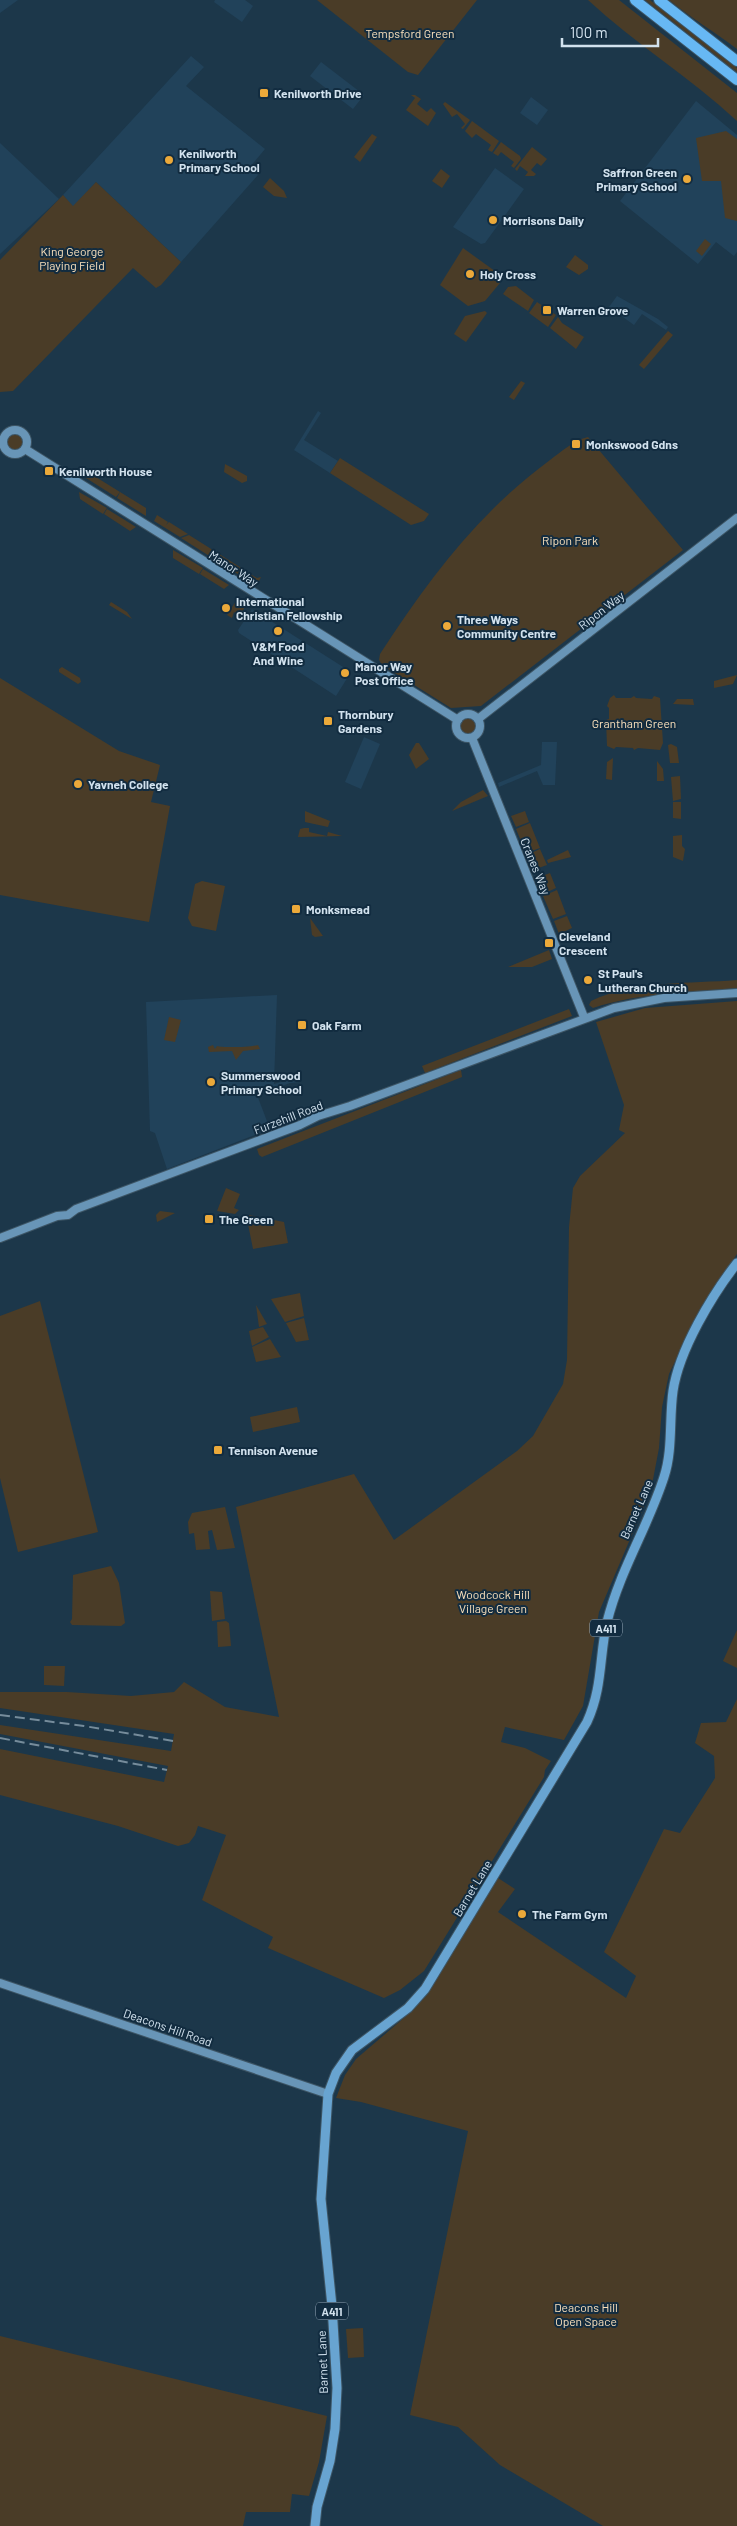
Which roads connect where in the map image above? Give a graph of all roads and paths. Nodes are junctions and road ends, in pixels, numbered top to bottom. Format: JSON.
{"nodes":[{"id":1,"x":635,"y":0,"type":"edge"},
{"id":2,"x":659,"y":0,"type":"edge"},
{"id":3,"x":737,"y":61,"type":"edge"},
{"id":4,"x":737,"y":80,"type":"edge"},
{"id":5,"x":2,"y":436,"type":"edge"},
{"id":6,"x":25,"y":449,"type":"junction"},
{"id":7,"x":737,"y":518,"type":"edge"},
{"id":8,"x":478,"y":719,"type":"junction"},
{"id":9,"x":458,"y":720,"type":"junction"},
{"id":10,"x":472,"y":738,"type":"junction"},
{"id":11,"x":737,"y":993,"type":"edge"},
{"id":12,"x":584,"y":1017,"type":"junction"},
{"id":13,"x":0,"y":1238,"type":"edge"},
{"id":14,"x":737,"y":1263,"type":"edge"},
{"id":15,"x":0,"y":1983,"type":"edge"},
{"id":16,"x":328,"y":2094,"type":"junction"},
{"id":17,"x":315,"y":2526,"type":"edge"}],
"edges":[{"from":1,"to":4,"type":"highway"},
{"from":2,"to":3,"type":"highway"},
{"from":5,"to":6,"type":"street"},
{"from":5,"to":6,"type":"street"},
{"from":6,"to":9,"type":"street","name":"Manor Way"},
{"from":7,"to":8,"type":"street","name":"Ripon Way"},
{"from":8,"to":9,"type":"street"},
{"from":8,"to":10,"type":"street"},
{"from":9,"to":10,"type":"street"},
{"from":10,"to":12,"type":"street","name":"Cranes Way"},
{"from":11,"to":12,"type":"street","name":"Furzehill Road"},
{"from":12,"to":13,"type":"street","name":"Furzehill Road"},
{"from":14,"to":16,"type":"main road","name":"Barnet Lane","number":"A411"},
{"from":15,"to":16,"type":"street","name":"Deacons Hill Road"},
{"from":16,"to":17,"type":"main road","name":"Barnet Lane","number":"A411"}]}
